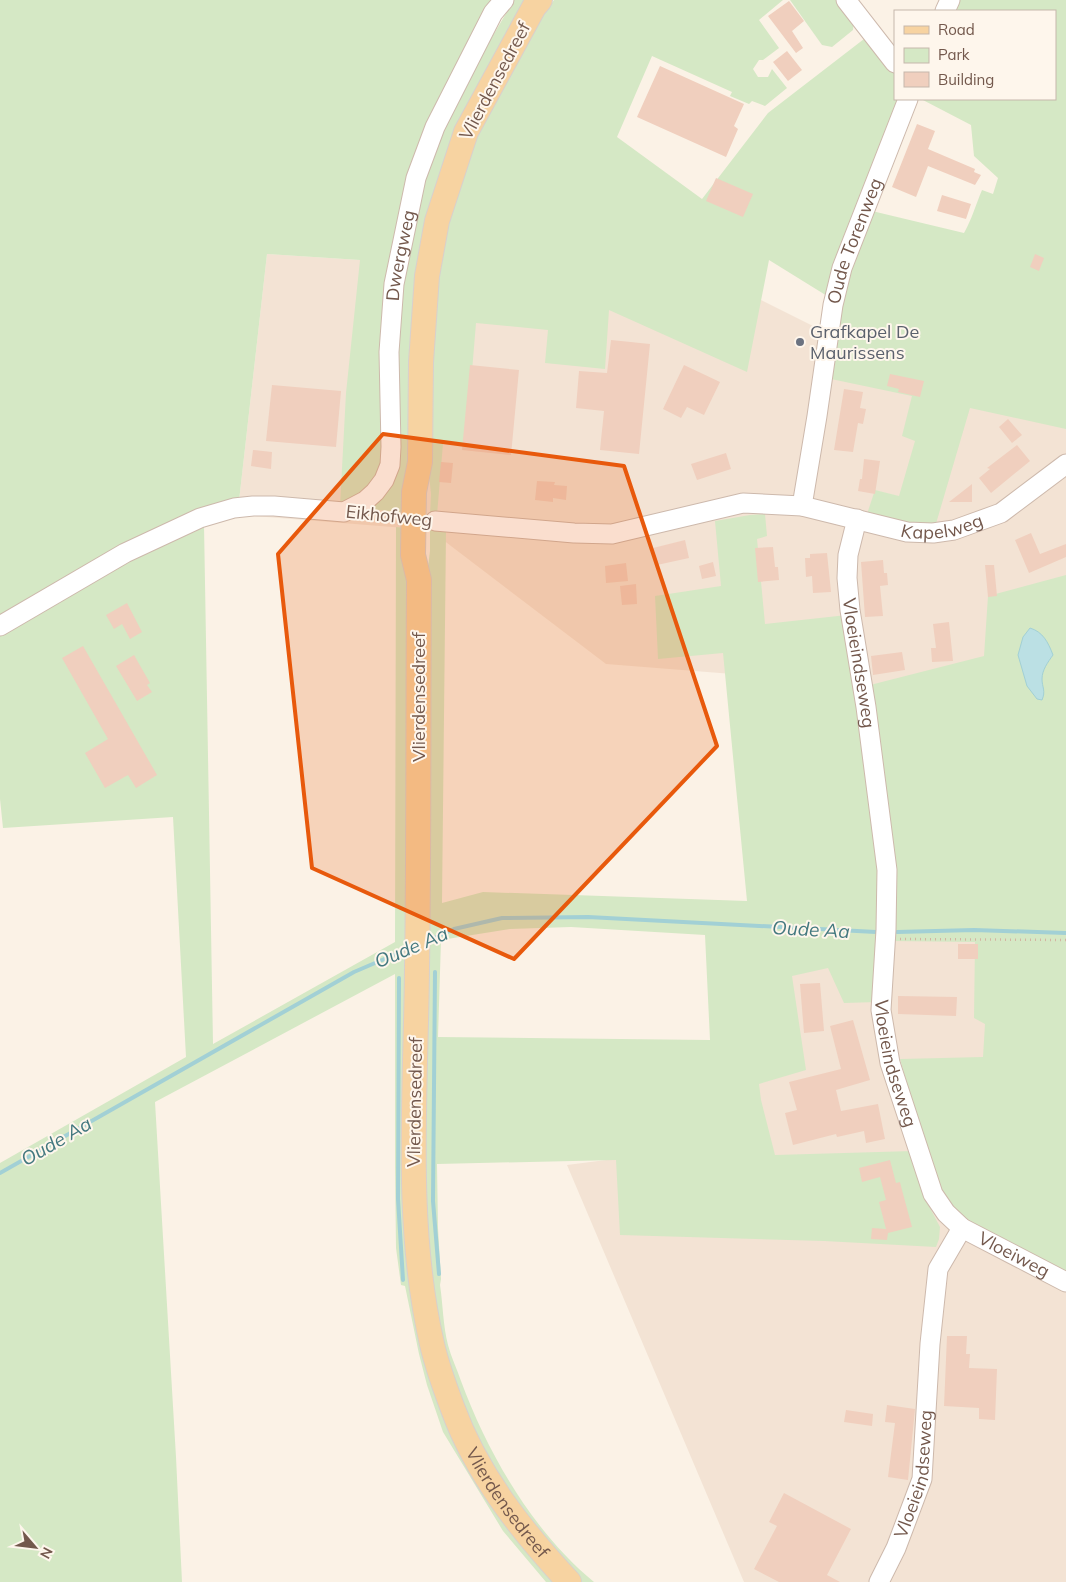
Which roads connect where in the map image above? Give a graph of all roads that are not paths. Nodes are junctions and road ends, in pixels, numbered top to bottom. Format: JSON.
{"nodes":[{"id":1,"x":504,"y":0,"type":"edge"},
{"id":2,"x":540,"y":0,"type":"edge"},
{"id":3,"x":846,"y":0,"type":"edge"},
{"id":4,"x":894,"y":62,"type":"edge"},
{"id":5,"x":908,"y":100,"type":"edge"},
{"id":6,"x":420,"y":462,"type":"junction"},
{"id":7,"x":1066,"y":464,"type":"edge"},
{"id":8,"x":802,"y":506,"type":"junction"},
{"id":9,"x":344,"y":512,"type":"joint"},
{"id":10,"x":857,"y":519,"type":"junction"},
{"id":11,"x":424,"y":520,"type":"junction"},
{"id":12,"x":419,"y":580,"type":"junction"},
{"id":13,"x":0,"y":626,"type":"edge"},
{"id":14,"x":962,"y":1228,"type":"junction"},
{"id":15,"x":1066,"y":1282,"type":"edge"},
{"id":16,"x":569,"y":1582,"type":"edge"},
{"id":17,"x":879,"y":1582,"type":"edge"}],
"edges":[{"from":1,"to":9,"type":"street","name":"Dwergweg"},
{"from":2,"to":6,"type":"main road","name":"Vlierdensedreef"},
{"from":3,"to":4,"type":"street"},
{"from":5,"to":8,"type":"street","name":"Oude Torenweg"},
{"from":6,"to":11,"type":"main road","name":"Vlierdensedreef"},
{"from":6,"to":12,"type":"main road","name":"Vlierdensedreef"},
{"from":7,"to":10,"type":"street","name":"Kapelweg"},
{"from":8,"to":10,"type":"street","name":"Kapelweg"},
{"from":8,"to":11,"type":"street","name":"Eikhofweg"},
{"from":9,"to":13,"type":"street","name":"Eikhofweg"},
{"from":10,"to":14,"type":"street","name":"Vloeieindseweg"},
{"from":11,"to":12,"type":"main road","name":"Vlierdensedreef"},
{"from":12,"to":16,"type":"main road","name":"Vlierdensedreef"},
{"from":14,"to":15,"type":"street","name":"Vloeiweg"},
{"from":14,"to":17,"type":"street","name":"Vloeieindseweg"}]}
